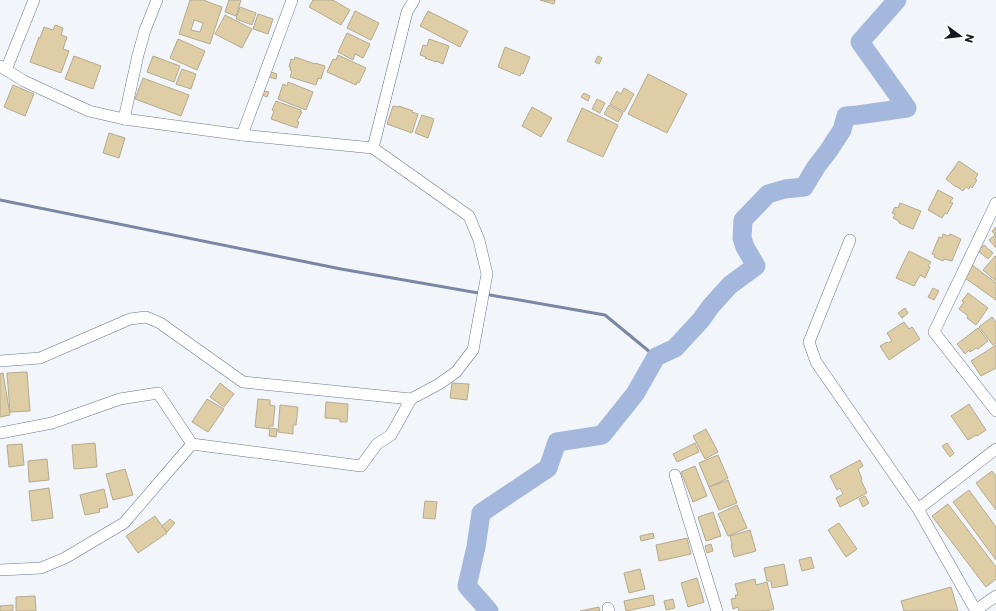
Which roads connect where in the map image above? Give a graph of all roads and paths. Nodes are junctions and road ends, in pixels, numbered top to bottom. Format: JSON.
{"nodes":[{"id":1,"x":34,"y":0,"type":"edge"},
{"id":2,"x":157,"y":0,"type":"edge"},
{"id":3,"x":292,"y":0,"type":"edge"},
{"id":4,"x":414,"y":0,"type":"edge"},
{"id":5,"x":3,"y":68,"type":"edge"},
{"id":6,"x":124,"y":119,"type":"junction"},
{"id":7,"x":242,"y":135,"type":"junction"},
{"id":8,"x":373,"y":148,"type":"junction"},
{"id":9,"x":996,"y":203,"type":"edge"},
{"id":10,"x":850,"y":240,"type":"dead end"},
{"id":11,"x":0,"y":361,"type":"edge"},
{"id":12,"x":411,"y":399,"type":"junction"},
{"id":13,"x":996,"y":411,"type":"edge"},
{"id":14,"x":0,"y":433,"type":"edge"},
{"id":15,"x":192,"y":444,"type":"junction"},
{"id":16,"x":996,"y":449,"type":"edge"},
{"id":17,"x":675,"y":475,"type":"dead end"},
{"id":18,"x":918,"y":509,"type":"junction"},
{"id":19,"x":0,"y":570,"type":"edge"},
{"id":20,"x":996,"y":596,"type":"edge"},
{"id":21,"x":717,"y":611,"type":"edge"},
{"id":22,"x":976,"y":611,"type":"edge"}],
"edges":[{"from":1,"to":5,"type":"street"},
{"from":2,"to":6,"type":"street"},
{"from":3,"to":7,"type":"street"},
{"from":4,"to":8,"type":"street"},
{"from":5,"to":6,"type":"street"},
{"from":6,"to":7,"type":"street"},
{"from":7,"to":8,"type":"street"},
{"from":8,"to":12,"type":"street"},
{"from":9,"to":13,"type":"street"},
{"from":10,"to":18,"type":"street"},
{"from":11,"to":12,"type":"street"},
{"from":12,"to":15,"type":"street"},
{"from":14,"to":15,"type":"street"},
{"from":15,"to":19,"type":"street"},
{"from":16,"to":18,"type":"street"},
{"from":17,"to":21,"type":"street"},
{"from":18,"to":22,"type":"street"},
{"from":20,"to":22,"type":"street"}]}
